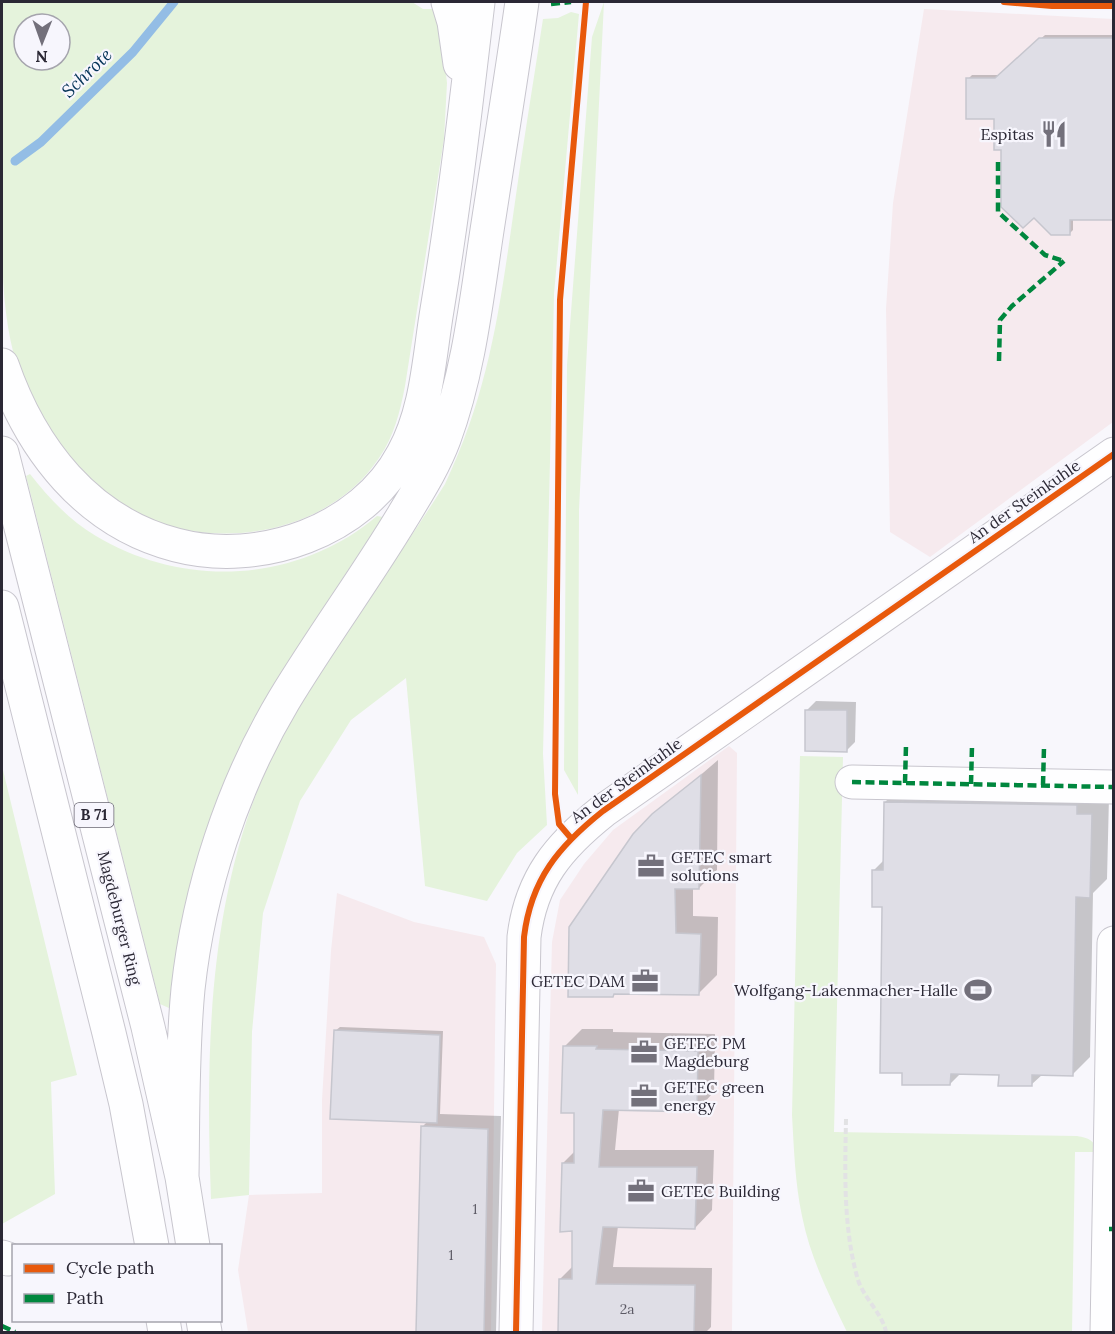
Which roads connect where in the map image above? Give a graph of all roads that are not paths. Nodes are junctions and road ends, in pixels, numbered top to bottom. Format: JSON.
{"nodes":[{"id":1,"x":448,"y":2,"type":"edge"},
{"id":2,"x":478,"y":2,"type":"edge"},
{"id":3,"x":522,"y":2,"type":"edge"},
{"id":4,"x":465,"y":107,"type":"junction"},
{"id":5,"x":2,"y":365,"type":"edge"},
{"id":6,"x":2,"y":453,"type":"edge"},
{"id":7,"x":1113,"y":454,"type":"edge"},
{"id":8,"x":2,"y":607,"type":"edge"},
{"id":9,"x":2,"y":682,"type":"edge"},
{"id":10,"x":852,"y":782,"type":"dead end"},
{"id":11,"x":46,"y":783,"type":"junction"},
{"id":12,"x":1113,"y":786,"type":"edge"},
{"id":13,"x":1113,"y":943,"type":"edge"},
{"id":14,"x":182,"y":1177,"type":"junction"},
{"id":15,"x":152,"y":1244,"type":"edge"},
{"id":16,"x":193,"y":1244,"type":"edge"},
{"id":17,"x":516,"y":1332,"type":"edge"},
{"id":18,"x":1107,"y":1332,"type":"edge"}],
"edges":[{"from":1,"to":4,"type":"main road"},
{"from":2,"to":4,"type":"main road"},
{"from":3,"to":14,"type":"main road"},
{"from":4,"to":5,"type":"main road"},
{"from":6,"to":14,"type":"main road","name":"Magdeburger Ring","number":"B 71"},
{"from":7,"to":17,"type":"main road","name":"An der Steinkuhle"},
{"from":8,"to":11,"type":"main road","number":"B 71"},
{"from":9,"to":11,"type":"main road"},
{"from":10,"to":12,"type":"main road"},
{"from":11,"to":15,"type":"main road","number":"B 71"},
{"from":13,"to":18,"type":"main road"},
{"from":14,"to":16,"type":"main road","name":"Magdeburger Ring","number":"B 71"}]}
